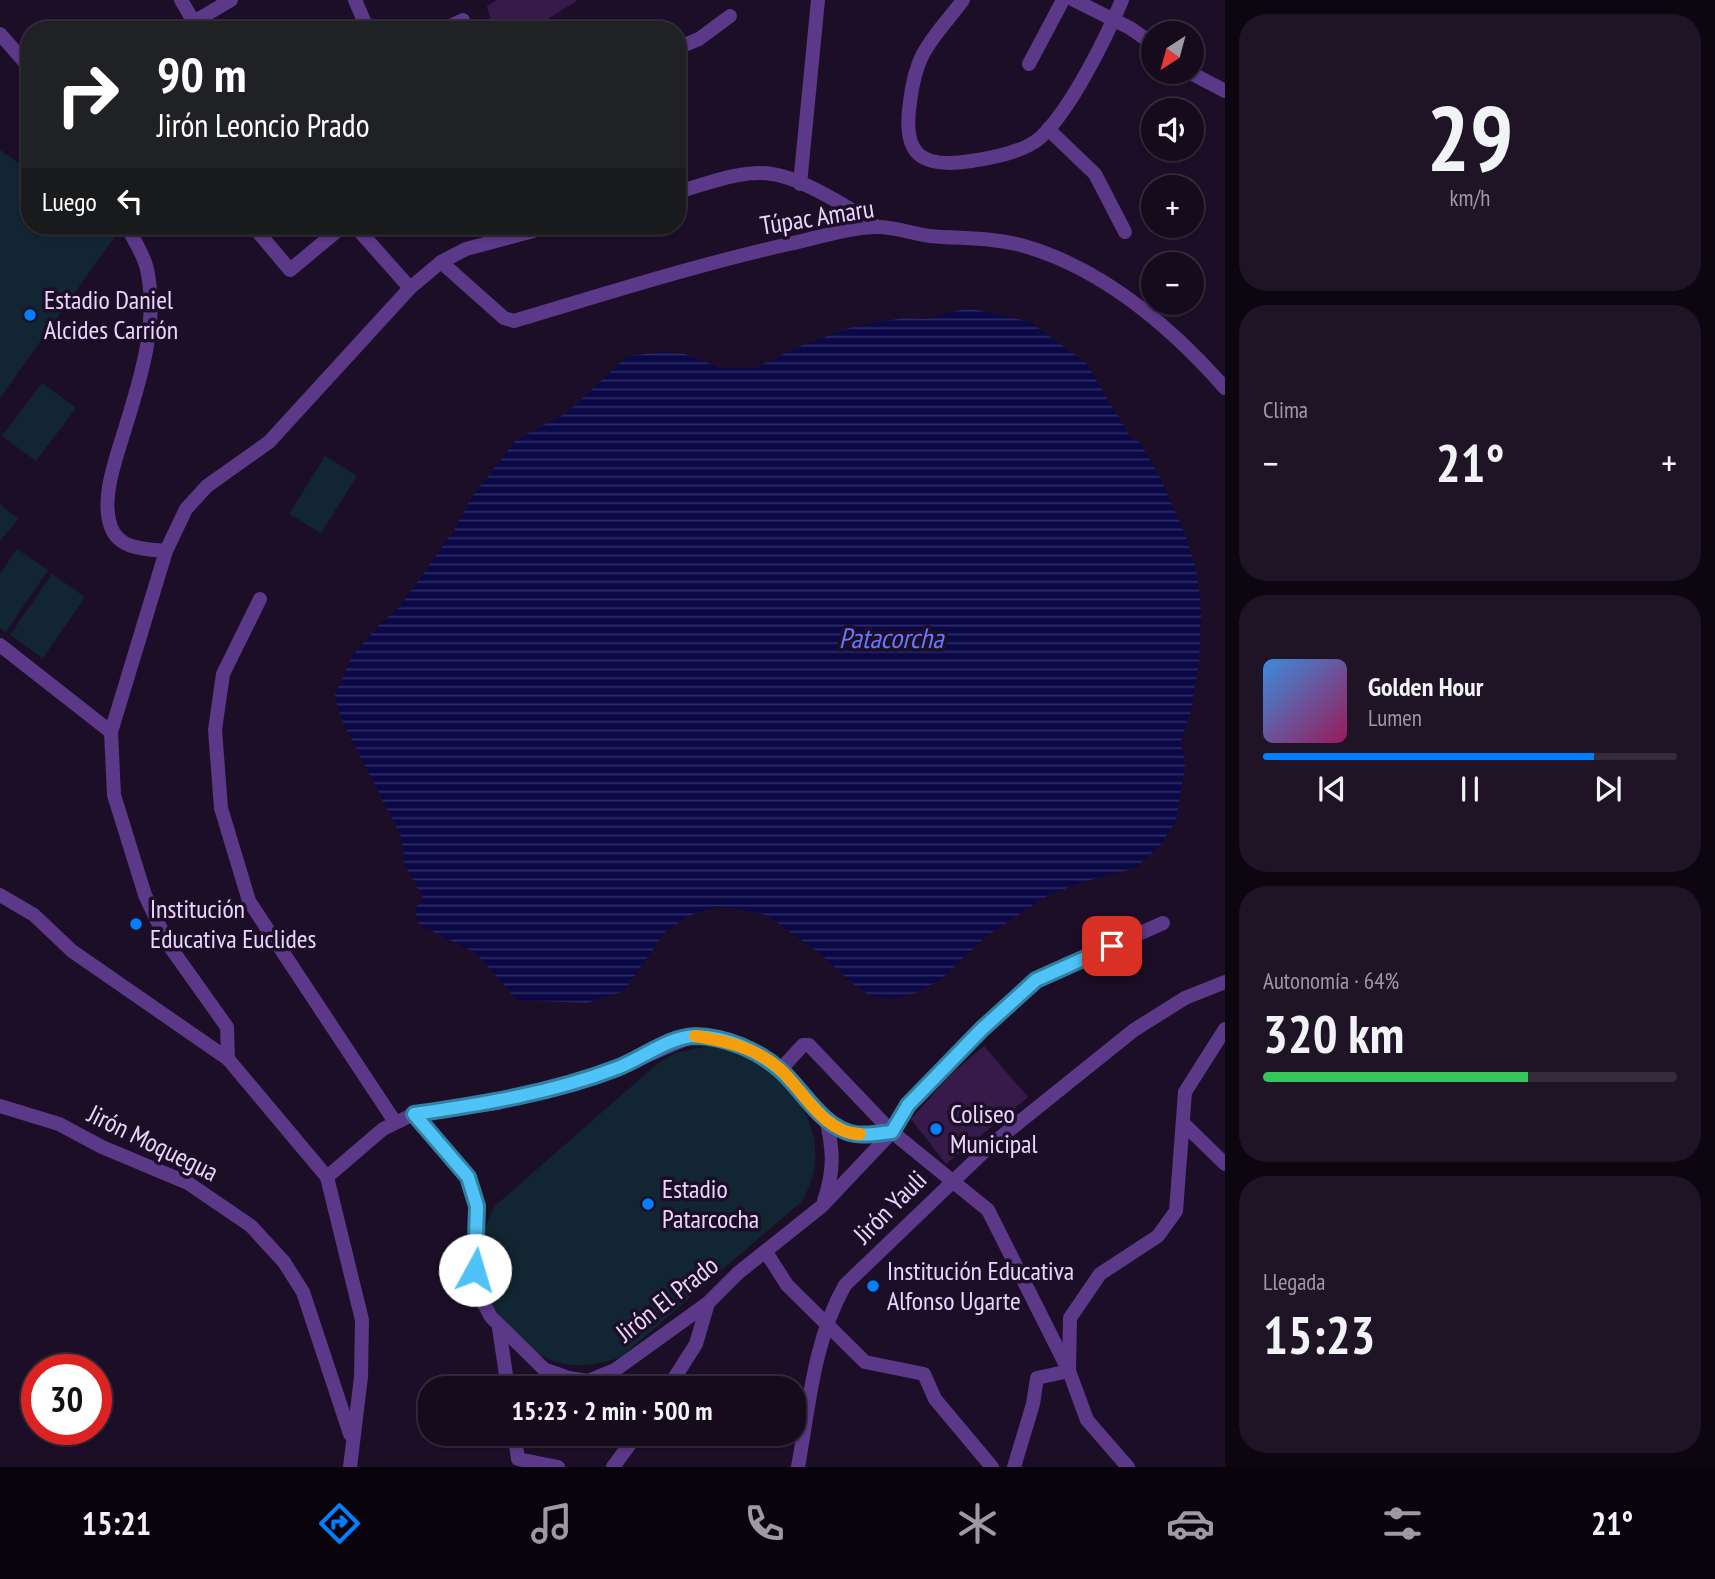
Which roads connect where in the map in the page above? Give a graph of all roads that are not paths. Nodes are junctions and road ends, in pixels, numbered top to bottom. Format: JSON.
{"nodes":[{"id":1,"x":181,"y":0,"type":"edge"},
{"id":2,"x":231,"y":0,"type":"edge"},
{"id":3,"x":355,"y":0,"type":"edge"},
{"id":4,"x":818,"y":0,"type":"edge"},
{"id":5,"x":963,"y":0,"type":"edge"},
{"id":6,"x":1063,"y":0,"type":"edge"},
{"id":7,"x":1074,"y":0,"type":"edge"},
{"id":8,"x":1122,"y":0,"type":"edge"},
{"id":9,"x":730,"y":16,"type":"dead end"},
{"id":10,"x":189,"y":21,"type":"edge"},
{"id":11,"x":200,"y":21,"type":"edge"},
{"id":12,"x":364,"y":21,"type":"edge"},
{"id":13,"x":1113,"y":22,"type":"junction"},
{"id":14,"x":0,"y":34,"type":"edge"},
{"id":15,"x":1141,"y":36,"type":"edge"},
{"id":16,"x":686,"y":44,"type":"edge"},
{"id":17,"x":21,"y":58,"type":"edge"},
{"id":18,"x":1029,"y":64,"type":"dead end"},
{"id":19,"x":1204,"y":80,"type":"edge"},
{"id":20,"x":1225,"y":91,"type":"edge"},
{"id":21,"x":1048,"y":130,"type":"junction"},
{"id":22,"x":800,"y":184,"type":"junction"},
{"id":23,"x":686,"y":190,"type":"edge"},
{"id":24,"x":877,"y":227,"type":"junction"},
{"id":25,"x":1125,"y":232,"type":"dead end"},
{"id":26,"x":131,"y":235,"type":"edge"},
{"id":27,"x":261,"y":235,"type":"edge"},
{"id":28,"x":332,"y":235,"type":"edge"},
{"id":29,"x":363,"y":235,"type":"edge"},
{"id":30,"x":519,"y":235,"type":"edge"},
{"id":31,"x":441,"y":262,"type":"junction"},
{"id":32,"x":410,"y":288,"type":"junction"},
{"id":33,"x":1225,"y":387,"type":"edge"},
{"id":34,"x":166,"y":551,"type":"junction"},
{"id":35,"x":260,"y":599,"type":"dead end"},
{"id":36,"x":0,"y":645,"type":"edge"},
{"id":37,"x":111,"y":732,"type":"junction"},
{"id":38,"x":0,"y":895,"type":"edge"},
{"id":39,"x":1163,"y":923,"type":"dead end"},
{"id":40,"x":1225,"y":982,"type":"edge"},
{"id":41,"x":1225,"y":1029,"type":"edge"},
{"id":42,"x":228,"y":1059,"type":"junction"},
{"id":43,"x":780,"y":1070,"type":"junction"},
{"id":44,"x":0,"y":1106,"type":"edge"},
{"id":45,"x":414,"y":1114,"type":"junction"},
{"id":46,"x":826,"y":1117,"type":"junction"},
{"id":47,"x":395,"y":1122,"type":"junction"},
{"id":48,"x":1185,"y":1125,"type":"junction"},
{"id":49,"x":892,"y":1132,"type":"junction"},
{"id":50,"x":1225,"y":1164,"type":"edge"},
{"id":51,"x":327,"y":1177,"type":"junction"},
{"id":52,"x":951,"y":1181,"type":"junction"},
{"id":53,"x":822,"y":1206,"type":"junction"},
{"id":54,"x":766,"y":1252,"type":"junction"},
{"id":55,"x":708,"y":1304,"type":"junction"},
{"id":56,"x":828,"y":1325,"type":"junction"},
{"id":57,"x":499,"y":1328,"type":"junction"},
{"id":58,"x":1069,"y":1371,"type":"junction"},
{"id":59,"x":506,"y":1376,"type":"edge"},
{"id":60,"x":676,"y":1376,"type":"edge"},
{"id":61,"x":352,"y":1439,"type":"junction"},
{"id":62,"x":516,"y":1446,"type":"edge"},
{"id":63,"x":629,"y":1446,"type":"edge"},
{"id":64,"x":350,"y":1467,"type":"edge"},
{"id":65,"x":558,"y":1467,"type":"edge"},
{"id":66,"x":614,"y":1467,"type":"edge"},
{"id":67,"x":798,"y":1467,"type":"edge"},
{"id":68,"x":992,"y":1467,"type":"edge"},
{"id":69,"x":1014,"y":1467,"type":"edge"},
{"id":70,"x":1128,"y":1467,"type":"edge"}],
"edges":[{"from":1,"to":10,"type":"street"},
{"from":2,"to":11,"type":"street"},
{"from":3,"to":12,"type":"street"},
{"from":4,"to":22,"type":"street"},
{"from":5,"to":21,"type":"street"},
{"from":6,"to":18,"type":"street"},
{"from":7,"to":13,"type":"street"},
{"from":8,"to":13,"type":"street"},
{"from":9,"to":16,"type":"street"},
{"from":13,"to":15,"type":"street"},
{"from":13,"to":21,"type":"street"},
{"from":14,"to":17,"type":"street"},
{"from":19,"to":20,"type":"street"},
{"from":21,"to":25,"type":"street"},
{"from":22,"to":23,"type":"street"},
{"from":22,"to":24,"type":"street"},
{"from":24,"to":31,"type":"street","name":"Túpac Amaru"},
{"from":24,"to":33,"type":"street","name":"Túpac Amaru"},
{"from":26,"to":34,"type":"street"},
{"from":27,"to":28,"type":"street"},
{"from":29,"to":32,"type":"street"},
{"from":30,"to":31,"type":"street"},
{"from":31,"to":32,"type":"street"},
{"from":32,"to":34,"type":"street"},
{"from":34,"to":37,"type":"street"},
{"from":35,"to":47,"type":"street"},
{"from":36,"to":37,"type":"street"},
{"from":37,"to":42,"type":"street"},
{"from":38,"to":42,"type":"street"},
{"from":39,"to":49,"type":"street","name":"Jirón El Prado"},
{"from":40,"to":52,"type":"street","name":"Jirón Yauli"},
{"from":41,"to":48,"type":"street"},
{"from":42,"to":51,"type":"street"},
{"from":43,"to":45,"type":"street"},
{"from":43,"to":46,"type":"street"},
{"from":43,"to":49,"type":"street"},
{"from":44,"to":61,"type":"street","name":"Jirón Moquegua"},
{"from":45,"to":47,"type":"street"},
{"from":45,"to":57,"type":"street","name":"Jirón El Prado"},
{"from":46,"to":49,"type":"street"},
{"from":46,"to":53,"type":"street"},
{"from":47,"to":51,"type":"street"},
{"from":48,"to":50,"type":"street"},
{"from":48,"to":58,"type":"street"},
{"from":49,"to":52,"type":"street"},
{"from":49,"to":53,"type":"street","name":"Jirón El Prado"},
{"from":51,"to":61,"type":"street"},
{"from":52,"to":56,"type":"street","name":"Jirón Yauli"},
{"from":52,"to":58,"type":"street"},
{"from":53,"to":54,"type":"street","name":"Jirón El Prado"},
{"from":54,"to":55,"type":"street","name":"Jirón El Prado"},
{"from":54,"to":56,"type":"street"},
{"from":55,"to":57,"type":"street","name":"Jirón El Prado"},
{"from":55,"to":60,"type":"street"},
{"from":56,"to":67,"type":"street","name":"Jirón Yauli"},
{"from":56,"to":68,"type":"street"},
{"from":57,"to":59,"type":"street"},
{"from":58,"to":69,"type":"street"},
{"from":58,"to":70,"type":"street"},
{"from":61,"to":64,"type":"street"},
{"from":62,"to":65,"type":"street"},
{"from":63,"to":66,"type":"street"}]}
